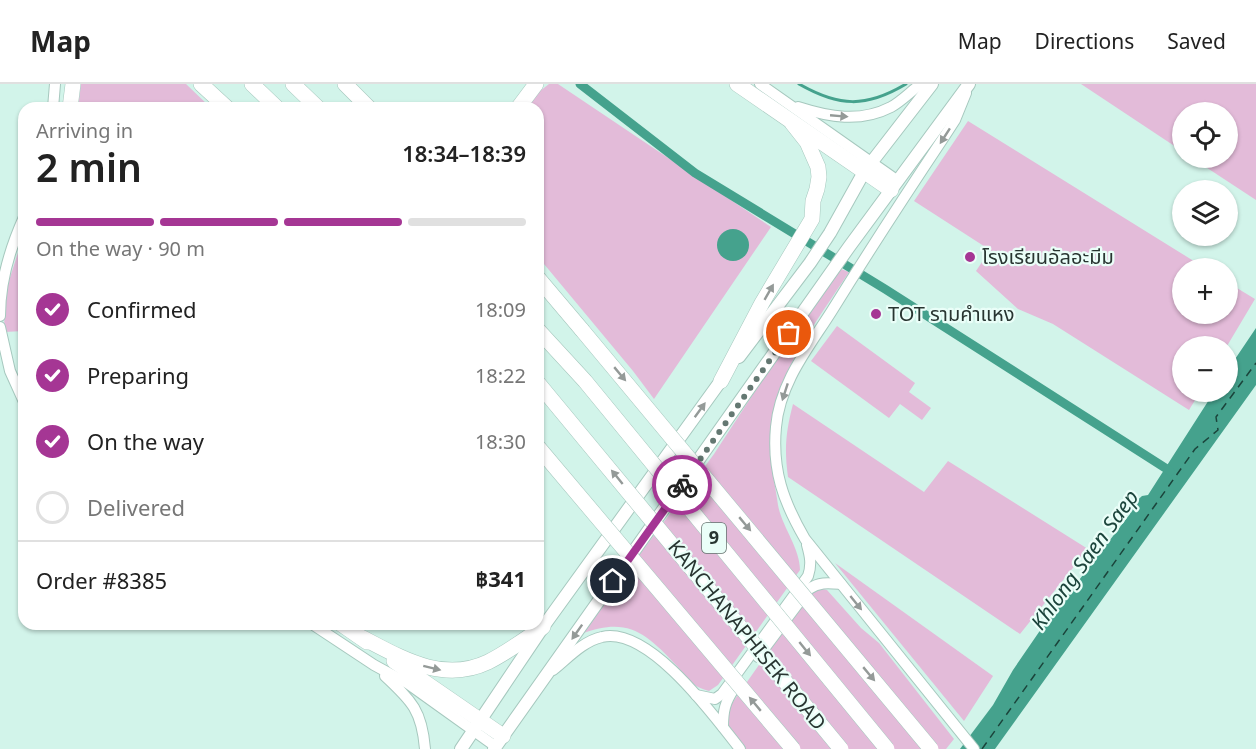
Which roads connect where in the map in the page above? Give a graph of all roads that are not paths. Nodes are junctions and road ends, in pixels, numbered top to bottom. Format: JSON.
{"nodes":[{"id":1,"x":55,"y":84,"type":"edge"},
{"id":2,"x":72,"y":84,"type":"edge"},
{"id":3,"x":201,"y":84,"type":"edge"},
{"id":4,"x":252,"y":84,"type":"edge"},
{"id":5,"x":293,"y":84,"type":"edge"},
{"id":6,"x":345,"y":84,"type":"edge"},
{"id":7,"x":737,"y":84,"type":"edge"},
{"id":8,"x":760,"y":84,"type":"edge"},
{"id":9,"x":921,"y":84,"type":"edge"},
{"id":10,"x":932,"y":84,"type":"edge"},
{"id":11,"x":969,"y":84,"type":"edge"},
{"id":12,"x":533,"y":87,"type":"edge"},
{"id":13,"x":783,"y":101,"type":"junction"},
{"id":14,"x":54,"y":102,"type":"edge"},
{"id":15,"x":70,"y":102,"type":"edge"},
{"id":16,"x":220,"y":102,"type":"edge"},
{"id":17,"x":271,"y":102,"type":"edge"},
{"id":18,"x":312,"y":102,"type":"edge"},
{"id":19,"x":363,"y":102,"type":"edge"},
{"id":20,"x":522,"y":102,"type":"edge"},
{"id":21,"x":792,"y":123,"type":"junction"},
{"id":22,"x":867,"y":167,"type":"junction"},
{"id":23,"x":894,"y":185,"type":"junction"},
{"id":24,"x":18,"y":230,"type":"edge"},
{"id":25,"x":544,"y":284,"type":"edge"},
{"id":26,"x":0,"y":316,"type":"edge"},
{"id":27,"x":0,"y":327,"type":"edge"},
{"id":28,"x":544,"y":337,"type":"edge"},
{"id":29,"x":721,"y":381,"type":"junction"},
{"id":30,"x":18,"y":389,"type":"edge"},
{"id":31,"x":544,"y":390,"type":"edge"},
{"id":32,"x":544,"y":454,"type":"edge"},
{"id":33,"x":805,"y":539,"type":"junction"},
{"id":34,"x":841,"y":584,"type":"junction"},
{"id":35,"x":544,"y":626,"type":"edge"},
{"id":36,"x":321,"y":630,"type":"edge"},
{"id":37,"x":350,"y":630,"type":"edge"},
{"id":38,"x":538,"y":630,"type":"edge"},
{"id":39,"x":541,"y":630,"type":"edge"},
{"id":40,"x":359,"y":636,"type":"junction"},
{"id":41,"x":374,"y":665,"type":"junction"},
{"id":42,"x":546,"y":676,"type":"junction"},
{"id":43,"x":695,"y":694,"type":"junction"},
{"id":44,"x":478,"y":726,"type":"junction"},
{"id":45,"x":723,"y":727,"type":"junction"},
{"id":46,"x":497,"y":744,"type":"edge"},
{"id":47,"x":425,"y":749,"type":"edge"},
{"id":48,"x":461,"y":749,"type":"edge"},
{"id":49,"x":740,"y":749,"type":"edge"},
{"id":50,"x":793,"y":749,"type":"edge"},
{"id":51,"x":841,"y":749,"type":"edge"},
{"id":52,"x":887,"y":749,"type":"edge"},
{"id":53,"x":931,"y":749,"type":"edge"},
{"id":54,"x":974,"y":749,"type":"edge"}],
"edges":[{"from":1,"to":14,"type":"main road"},
{"from":2,"to":15,"type":"highway"},
{"from":3,"to":16,"type":"highway"},
{"from":4,"to":17,"type":"highway"},
{"from":5,"to":18,"type":"highway"},
{"from":6,"to":19,"type":"highway"},
{"from":7,"to":21,"type":"highway"},
{"from":8,"to":13,"type":"main road"},
{"from":13,"to":9,"type":"main road","one_way":true},
{"from":10,"to":22,"type":"main road"},
{"from":11,"to":23,"type":"main road"},
{"from":11,"to":33,"type":"main road","one_way":true},
{"from":12,"to":20,"type":"highway"},
{"from":13,"to":22,"type":"main road"},
{"from":21,"to":22,"type":"highway"},
{"from":29,"to":21,"type":"highway","one_way":true},
{"from":22,"to":23,"type":"highway"},
{"from":22,"to":29,"type":"main road"},
{"from":23,"to":42,"type":"main road","one_way":true},
{"from":24,"to":26,"type":"main road"},
{"from":25,"to":53,"type":"highway","one_way":true,"bridge":true},
{"from":27,"to":30,"type":"main road"},
{"from":28,"to":52,"type":"highway","name":"KANCHANAPHISEK ROAD","number":"9","one_way":true,"bridge":true},
{"from":35,"to":29,"type":"main road","one_way":true},
{"from":51,"to":31,"type":"highway","name":"KANCHANAPHISEK ROAD","number":"9","one_way":true,"bridge":true},
{"from":50,"to":32,"type":"highway","one_way":true,"bridge":true},
{"from":33,"to":34,"type":"main road"},
{"from":33,"to":43,"type":"main road"},
{"from":34,"to":45,"type":"main road"},
{"from":34,"to":54,"type":"main road","one_way":true},
{"from":36,"to":41,"type":"main road"},
{"from":37,"to":40,"type":"highway"},
{"from":40,"to":38,"type":"highway","one_way":true},
{"from":39,"to":44,"type":"main road"},
{"from":40,"to":44,"type":"highway"},
{"from":41,"to":44,"type":"main road"},
{"from":41,"to":47,"type":"main road"},
{"from":42,"to":43,"type":"main road"},
{"from":42,"to":46,"type":"main road"},
{"from":43,"to":45,"type":"main road"},
{"from":44,"to":46,"type":"highway"},
{"from":44,"to":48,"type":"main road"},
{"from":45,"to":49,"type":"main road"}]}
